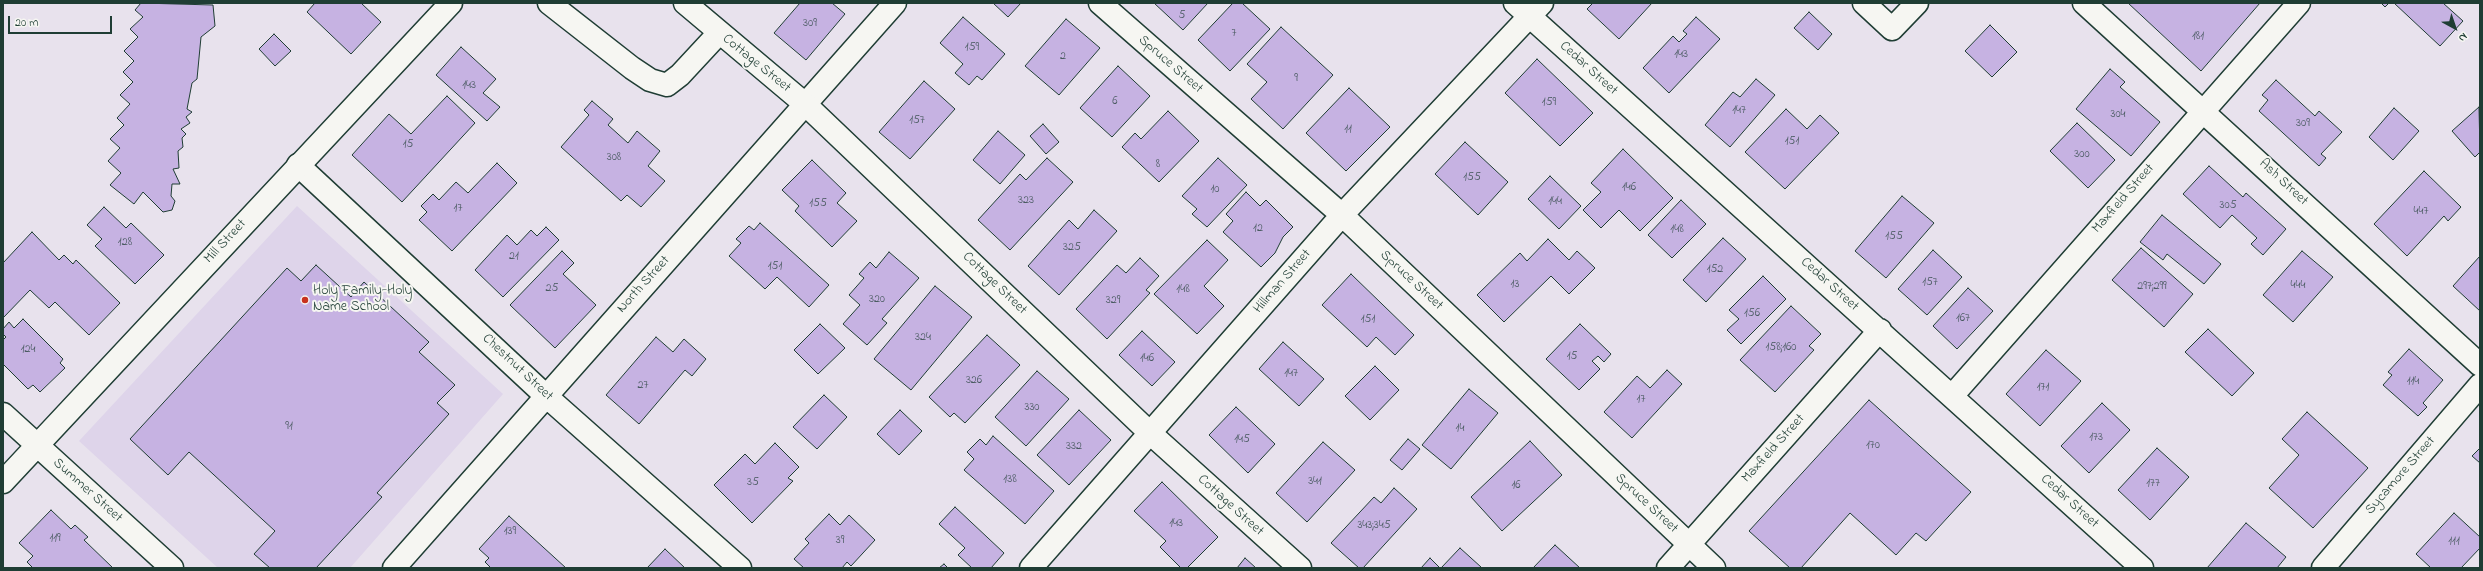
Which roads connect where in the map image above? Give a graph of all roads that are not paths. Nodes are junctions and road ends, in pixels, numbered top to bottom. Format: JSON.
{"nodes":[{"id":1,"x":451,"y":3,"type":"edge"},
{"id":2,"x":549,"y":3,"type":"edge"},
{"id":3,"x":685,"y":3,"type":"edge"},
{"id":4,"x":895,"y":3,"type":"edge"},
{"id":5,"x":1100,"y":3,"type":"edge"},
{"id":6,"x":1864,"y":3,"type":"edge"},
{"id":7,"x":1917,"y":3,"type":"edge"},
{"id":8,"x":2084,"y":3,"type":"edge"},
{"id":9,"x":2298,"y":3,"type":"edge"},
{"id":10,"x":1529,"y":8,"type":"edge"},
{"id":11,"x":718,"y":33,"type":"junction"},
{"id":12,"x":805,"y":104,"type":"junction"},
{"id":13,"x":2203,"y":110,"type":"junction"},
{"id":14,"x":298,"y":165,"type":"junction"},
{"id":15,"x":1342,"y":215,"type":"junction"},
{"id":16,"x":1880,"y":330,"type":"junction"},
{"id":17,"x":2480,"y":365,"type":"edge"},
{"id":18,"x":2480,"y":385,"type":"edge"},
{"id":19,"x":546,"y":396,"type":"junction"},
{"id":20,"x":1952,"y":396,"type":"junction"},
{"id":21,"x":3,"y":414,"type":"edge"},
{"id":22,"x":1150,"y":433,"type":"junction"},
{"id":23,"x":37,"y":446,"type":"junction"},
{"id":24,"x":3,"y":482,"type":"edge"},
{"id":25,"x":1689,"y":544,"type":"junction"},
{"id":26,"x":172,"y":568,"type":"edge"},
{"id":27,"x":394,"y":568,"type":"edge"},
{"id":28,"x":740,"y":568,"type":"edge"},
{"id":29,"x":1031,"y":568,"type":"edge"},
{"id":30,"x":1300,"y":568,"type":"edge"},
{"id":31,"x":1668,"y":568,"type":"edge"},
{"id":32,"x":1714,"y":568,"type":"edge"},
{"id":33,"x":2142,"y":568,"type":"edge"},
{"id":34,"x":2323,"y":568,"type":"edge"}],
"edges":[{"from":1,"to":14,"type":"street","name":"Mill Street"},
{"from":2,"to":11,"type":"street"},
{"from":3,"to":11,"type":"street","name":"Cottage Street"},
{"from":4,"to":12,"type":"street","name":"North Street"},
{"from":5,"to":15,"type":"street","name":"Spruce Street"},
{"from":6,"to":7,"type":"street"},
{"from":8,"to":13,"type":"street","name":"Ash Street"},
{"from":9,"to":13,"type":"street","name":"Maxfield Street"},
{"from":10,"to":15,"type":"street","name":"Hillman Street"},
{"from":10,"to":16,"type":"street","name":"Cedar Street"},
{"from":11,"to":12,"type":"street","name":"Cottage Street"},
{"from":12,"to":19,"type":"street","name":"North Street"},
{"from":12,"to":22,"type":"street","name":"Cottage Street"},
{"from":13,"to":17,"type":"street","name":"Ash Street"},
{"from":13,"to":20,"type":"street","name":"Maxfield Street"},
{"from":14,"to":19,"type":"street","name":"Chestnut Street"},
{"from":14,"to":23,"type":"street","name":"Mill Street"},
{"from":15,"to":22,"type":"street","name":"Hillman Street"},
{"from":15,"to":25,"type":"street","name":"Spruce Street"},
{"from":16,"to":20,"type":"street","name":"Cedar Street"},
{"from":16,"to":25,"type":"street","name":"Maxfield Street"},
{"from":18,"to":34,"type":"street","name":"Sycamore Street"},
{"from":19,"to":27,"type":"street","name":"North Street"},
{"from":19,"to":28,"type":"street","name":"Chestnut Street"},
{"from":20,"to":33,"type":"street","name":"Cedar Street"},
{"from":21,"to":23,"type":"street","name":"Summer Street"},
{"from":22,"to":29,"type":"street","name":"Hillman Street"},
{"from":22,"to":30,"type":"street","name":"Cottage Street"},
{"from":23,"to":24,"type":"street","name":"Mill Street"},
{"from":23,"to":26,"type":"street","name":"Summer Street"},
{"from":25,"to":31,"type":"street","name":"Maxfield Street"},
{"from":25,"to":32,"type":"street","name":"Spruce Street"}]}
